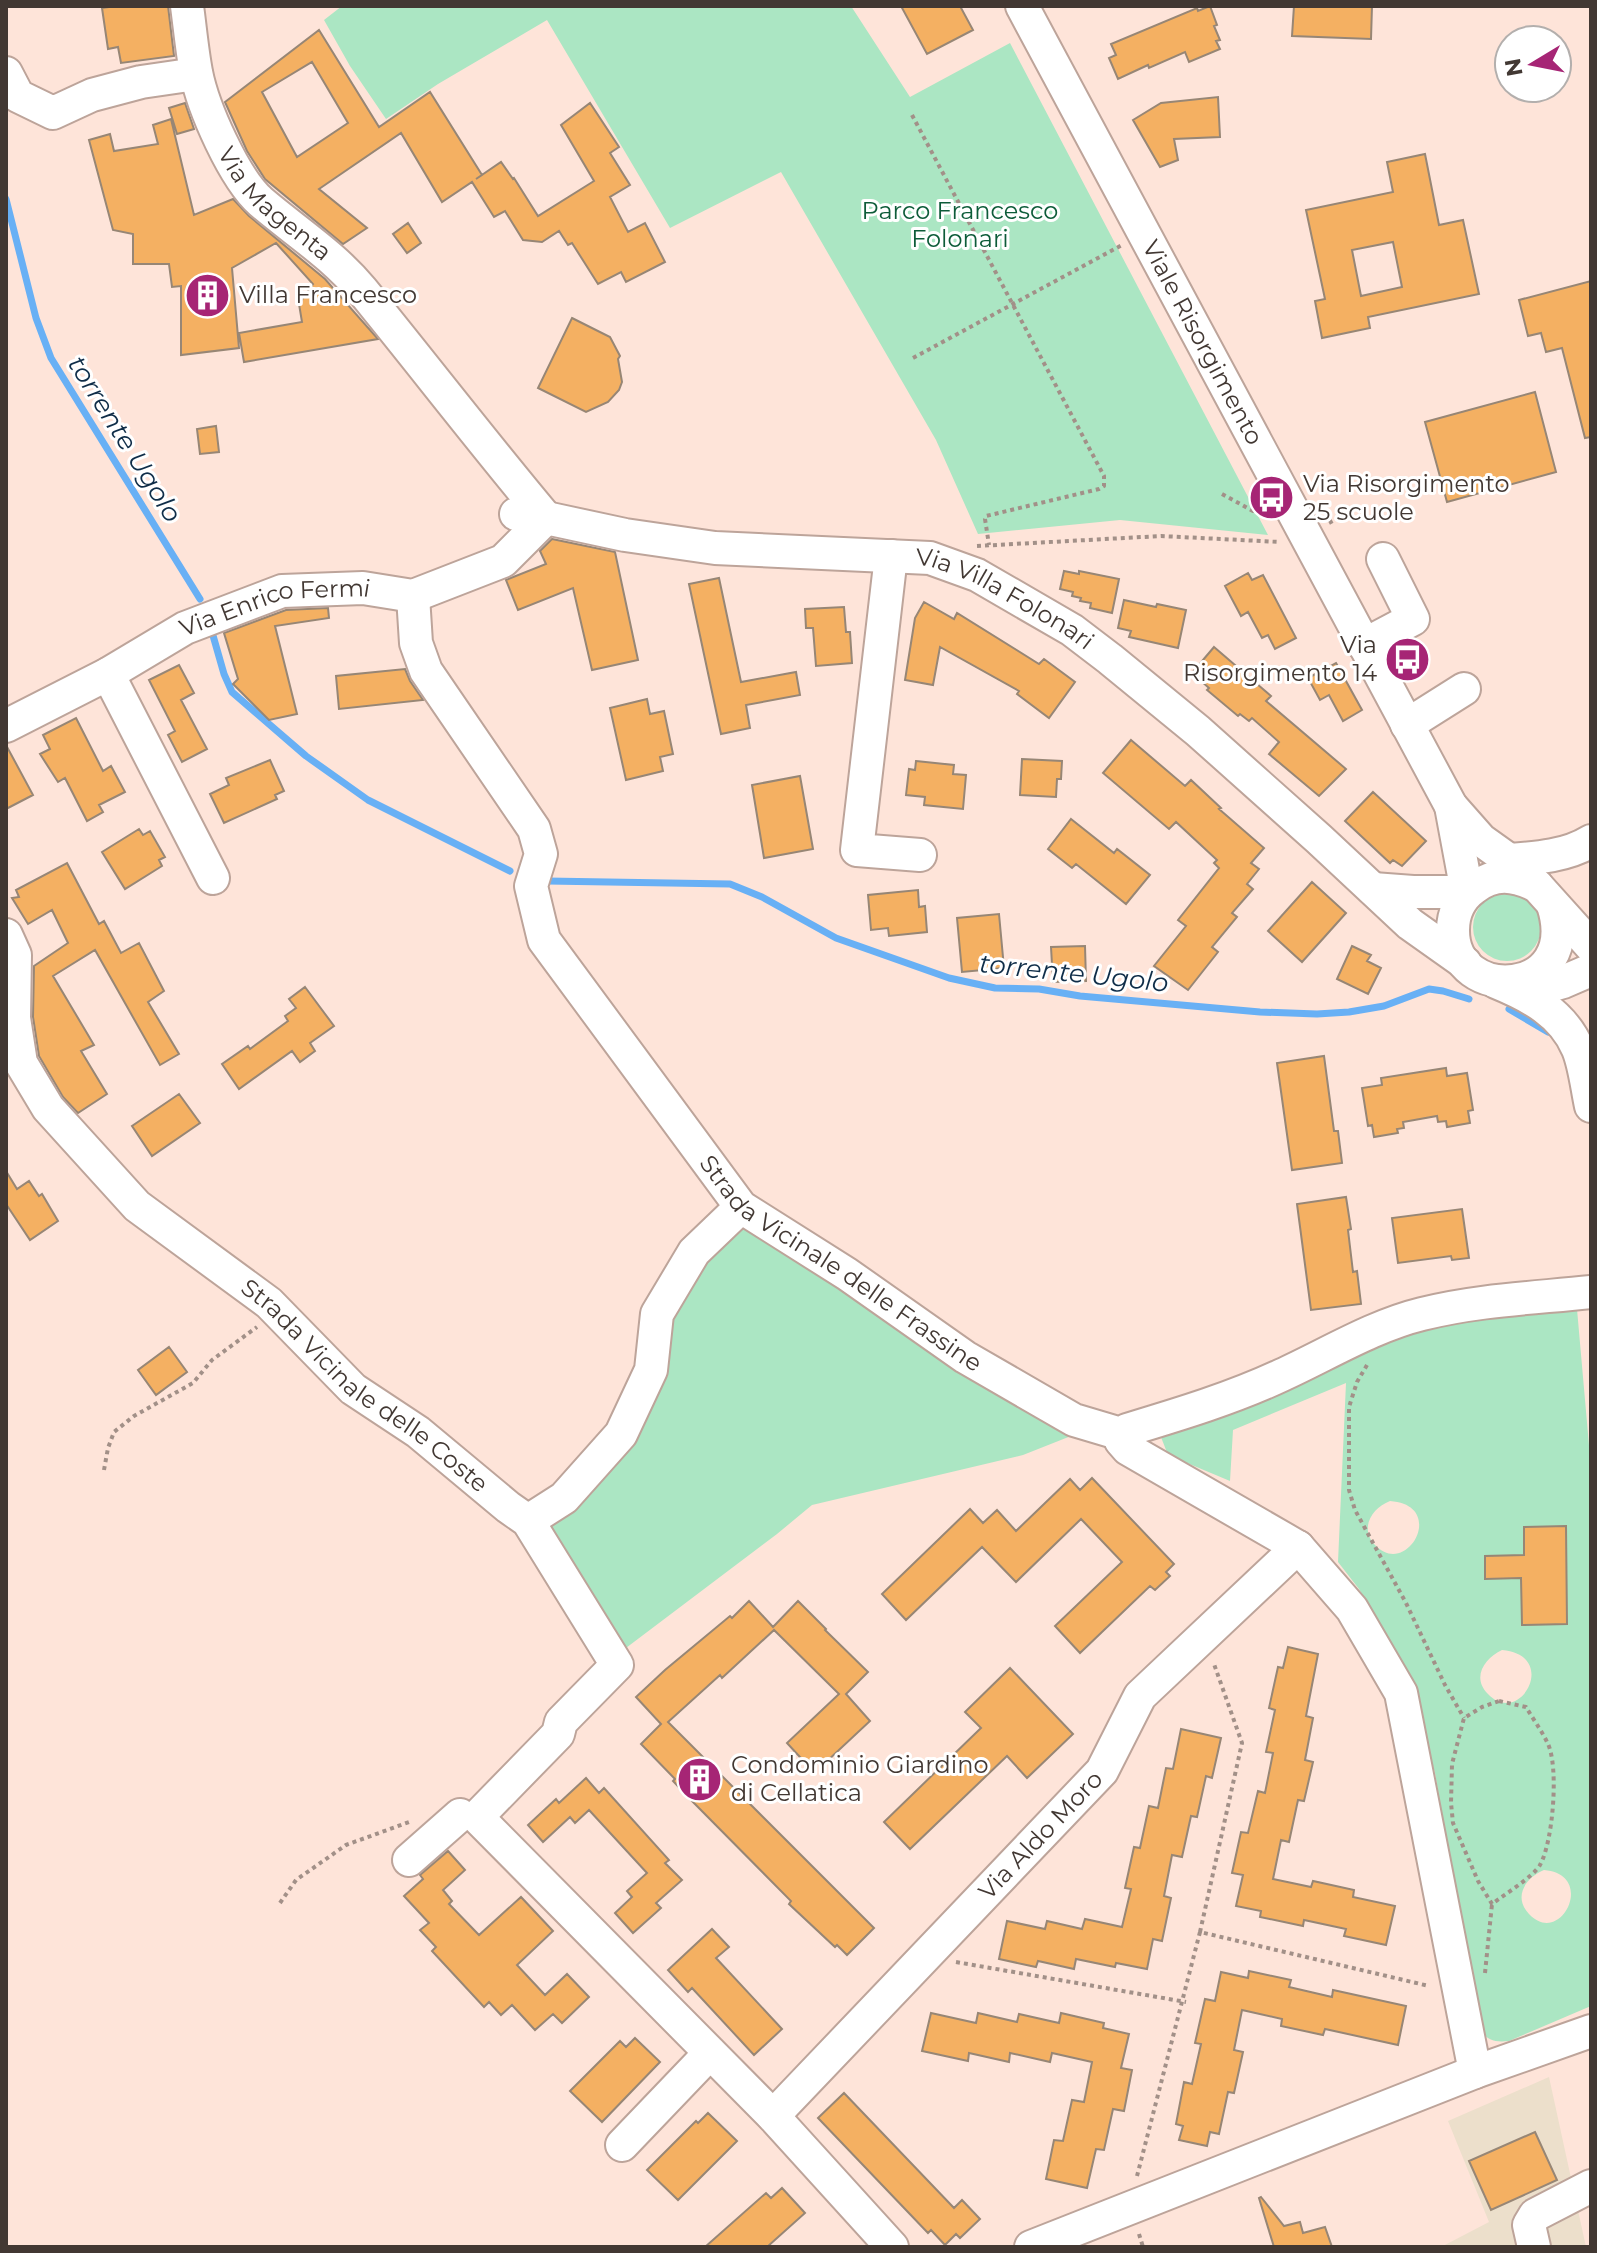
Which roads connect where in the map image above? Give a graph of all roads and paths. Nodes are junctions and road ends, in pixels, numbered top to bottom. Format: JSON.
{"nodes":[{"id":1,"x":187,"y":6,"type":"edge"},
{"id":2,"x":1022,"y":6,"type":"edge"},
{"id":3,"x":6,"y":73,"type":"edge"},
{"id":4,"x":196,"y":74,"type":"junction"},
{"id":5,"x":912,"y":115,"type":"dead end"},
{"id":6,"x":1121,"y":246,"type":"dead end"},
{"id":7,"x":1013,"y":304,"type":"junction"},
{"id":8,"x":913,"y":358,"type":"dead end"},
{"id":9,"x":1222,"y":494,"type":"dead end"},
{"id":10,"x":1266,"y":509,"type":"dead end"},
{"id":11,"x":1355,"y":509,"type":"dead end"},
{"id":12,"x":531,"y":516,"type":"junction"},
{"id":13,"x":1322,"y":527,"type":"dead end"},
{"id":14,"x":1276,"y":542,"type":"dead end"},
{"id":15,"x":977,"y":545,"type":"dead end"},
{"id":16,"x":989,"y":545,"type":"junction"},
{"id":17,"x":891,"y":556,"type":"junction"},
{"id":18,"x":1383,"y":559,"type":"dead end"},
{"id":19,"x":413,"y":596,"type":"junction"},
{"id":20,"x":1364,"y":645,"type":"junction"},
{"id":21,"x":108,"y":674,"type":"junction"},
{"id":22,"x":1461,"y":684,"type":"dead end"},
{"id":23,"x":1401,"y":715,"type":"junction"},
{"id":24,"x":6,"y":726,"type":"edge"},
{"id":25,"x":1451,"y":806,"type":"junction"},
{"id":26,"x":1591,"y":841,"type":"edge"},
{"id":27,"x":920,"y":855,"type":"dead end"},
{"id":28,"x":1509,"y":860,"type":"junction"},
{"id":29,"x":213,"y":878,"type":"dead end"},
{"id":30,"x":1373,"y":889,"type":"junction"},
{"id":31,"x":1467,"y":892,"type":"junction"},
{"id":32,"x":1545,"y":895,"type":"junction"},
{"id":33,"x":6,"y":935,"type":"edge"},
{"id":34,"x":1591,"y":946,"type":"edge"},
{"id":35,"x":1465,"y":963,"type":"junction"},
{"id":36,"x":1591,"y":970,"type":"edge"},
{"id":37,"x":1493,"y":981,"type":"junction"},
{"id":38,"x":1524,"y":993,"type":"junction"},
{"id":39,"x":1591,"y":1106,"type":"edge"},
{"id":40,"x":741,"y":1207,"type":"junction"},
{"id":41,"x":1591,"y":1292,"type":"edge"},
{"id":42,"x":280,"y":1313,"type":"junction"},
{"id":43,"x":1378,"y":1328,"type":"junction"},
{"id":44,"x":1121,"y":1434,"type":"junction"},
{"id":45,"x":104,"y":1470,"type":"dead end"},
{"id":46,"x":528,"y":1521,"type":"junction"},
{"id":47,"x":1309,"y":1551,"type":"junction"},
{"id":48,"x":1204,"y":1635,"type":"junction"},
{"id":49,"x":1464,"y":1718,"type":"junction"},
{"id":50,"x":464,"y":1815,"type":"junction"},
{"id":51,"x":409,"y":1822,"type":"dead end"},
{"id":52,"x":409,"y":1860,"type":"dead end"},
{"id":53,"x":280,"y":1903,"type":"dead end"},
{"id":54,"x":1492,"y":1904,"type":"junction"},
{"id":55,"x":1200,"y":1932,"type":"junction"},
{"id":56,"x":924,"y":1957,"type":"junction"},
{"id":57,"x":1485,"y":1973,"type":"dead end"},
{"id":58,"x":1430,"y":1986,"type":"dead end"},
{"id":59,"x":1186,"y":2002,"type":"dead end"},
{"id":60,"x":1591,"y":2031,"type":"edge"},
{"id":61,"x":710,"y":2053,"type":"junction"},
{"id":62,"x":1475,"y":2072,"type":"junction"},
{"id":63,"x":773,"y":2116,"type":"junction"},
{"id":64,"x":622,"y":2145,"type":"dead end"},
{"id":65,"x":1591,"y":2186,"type":"edge"},
{"id":66,"x":1130,"y":2207,"type":"junction"},
{"id":67,"x":892,"y":2247,"type":"edge"},
{"id":68,"x":1031,"y":2247,"type":"edge"},
{"id":69,"x":1534,"y":2247,"type":"edge"}],
"edges":[{"from":1,"to":4,"type":"street","name":"Via Magenta"},
{"from":2,"to":20,"type":"street","name":"Viale Risorgimento"},
{"from":3,"to":4,"type":"street"},
{"from":4,"to":12,"type":"street","name":"Via Magenta"},
{"from":5,"to":7,"type":"path"},
{"from":6,"to":7,"type":"path"},
{"from":7,"to":8,"type":"path"},
{"from":7,"to":16,"type":"path"},
{"from":9,"to":10,"type":"path"},
{"from":11,"to":13,"type":"path"},
{"from":12,"to":17,"type":"street","name":"Via Villa Folonari"},
{"from":12,"to":19,"type":"street"},
{"from":14,"to":16,"type":"path"},
{"from":15,"to":16,"type":"path"},
{"from":17,"to":27,"type":"street"},
{"from":17,"to":30,"type":"street","name":"Via Villa Folonari"},
{"from":18,"to":20,"type":"street"},
{"from":19,"to":21,"type":"street","name":"Via Enrico Fermi"},
{"from":19,"to":40,"type":"street","name":"Strada Vicinale delle Frassine"},
{"from":20,"to":23,"type":"street","name":"Viale Risorgimento"},
{"from":21,"to":24,"type":"street","name":"Via Enrico Fermi"},
{"from":21,"to":29,"type":"street"},
{"from":22,"to":23,"type":"street"},
{"from":23,"to":25,"type":"street","name":"Viale Risorgimento"},
{"from":25,"to":28,"type":"street","name":"Viale Risorgimento"},
{"from":25,"to":31,"type":"street","name":"Viale Risorgimento"},
{"from":26,"to":28,"type":"street"},
{"from":28,"to":32,"type":"street","name":"Viale Risorgimento"},
{"from":30,"to":31,"type":"street"},
{"from":30,"to":35,"type":"street","name":"Via Villa Folonari"},
{"from":31,"to":32,"type":"street"},
{"from":31,"to":35,"type":"street"},
{"from":32,"to":34,"type":"street","name":"Viale Risorgimento"},
{"from":32,"to":37,"type":"street"},
{"from":33,"to":42,"type":"street","name":"Strada Vicinale delle Coste"},
{"from":35,"to":37,"type":"street"},
{"from":36,"to":38,"type":"street"},
{"from":37,"to":38,"type":"street"},
{"from":38,"to":39,"type":"street"},
{"from":40,"to":44,"type":"street","name":"Strada Vicinale delle Frassine"},
{"from":40,"to":46,"type":"street"},
{"from":41,"to":43,"type":"street"},
{"from":42,"to":45,"type":"path"},
{"from":42,"to":46,"type":"street","name":"Strada Vicinale delle Coste"},
{"from":43,"to":44,"type":"street"},
{"from":43,"to":49,"type":"path"},
{"from":44,"to":47,"type":"street"},
{"from":46,"to":50,"type":"street"},
{"from":47,"to":48,"type":"street","name":"Via Aldo Moro"},
{"from":47,"to":62,"type":"street"},
{"from":48,"to":55,"type":"path"},
{"from":48,"to":56,"type":"street","name":"Via Aldo Moro"},
{"from":49,"to":54,"type":"path"},
{"from":49,"to":54,"type":"path"},
{"from":50,"to":52,"type":"street"},
{"from":50,"to":61,"type":"street"},
{"from":51,"to":53,"type":"path"},
{"from":54,"to":57,"type":"path"},
{"from":55,"to":58,"type":"path"},
{"from":55,"to":66,"type":"path"},
{"from":56,"to":59,"type":"path"},
{"from":56,"to":63,"type":"street","name":"Via Aldo Moro"},
{"from":60,"to":62,"type":"street"},
{"from":61,"to":63,"type":"street"},
{"from":61,"to":64,"type":"street"},
{"from":62,"to":66,"type":"street"},
{"from":63,"to":67,"type":"street"},
{"from":65,"to":69,"type":"street"},
{"from":66,"to":68,"type":"street"}]}
